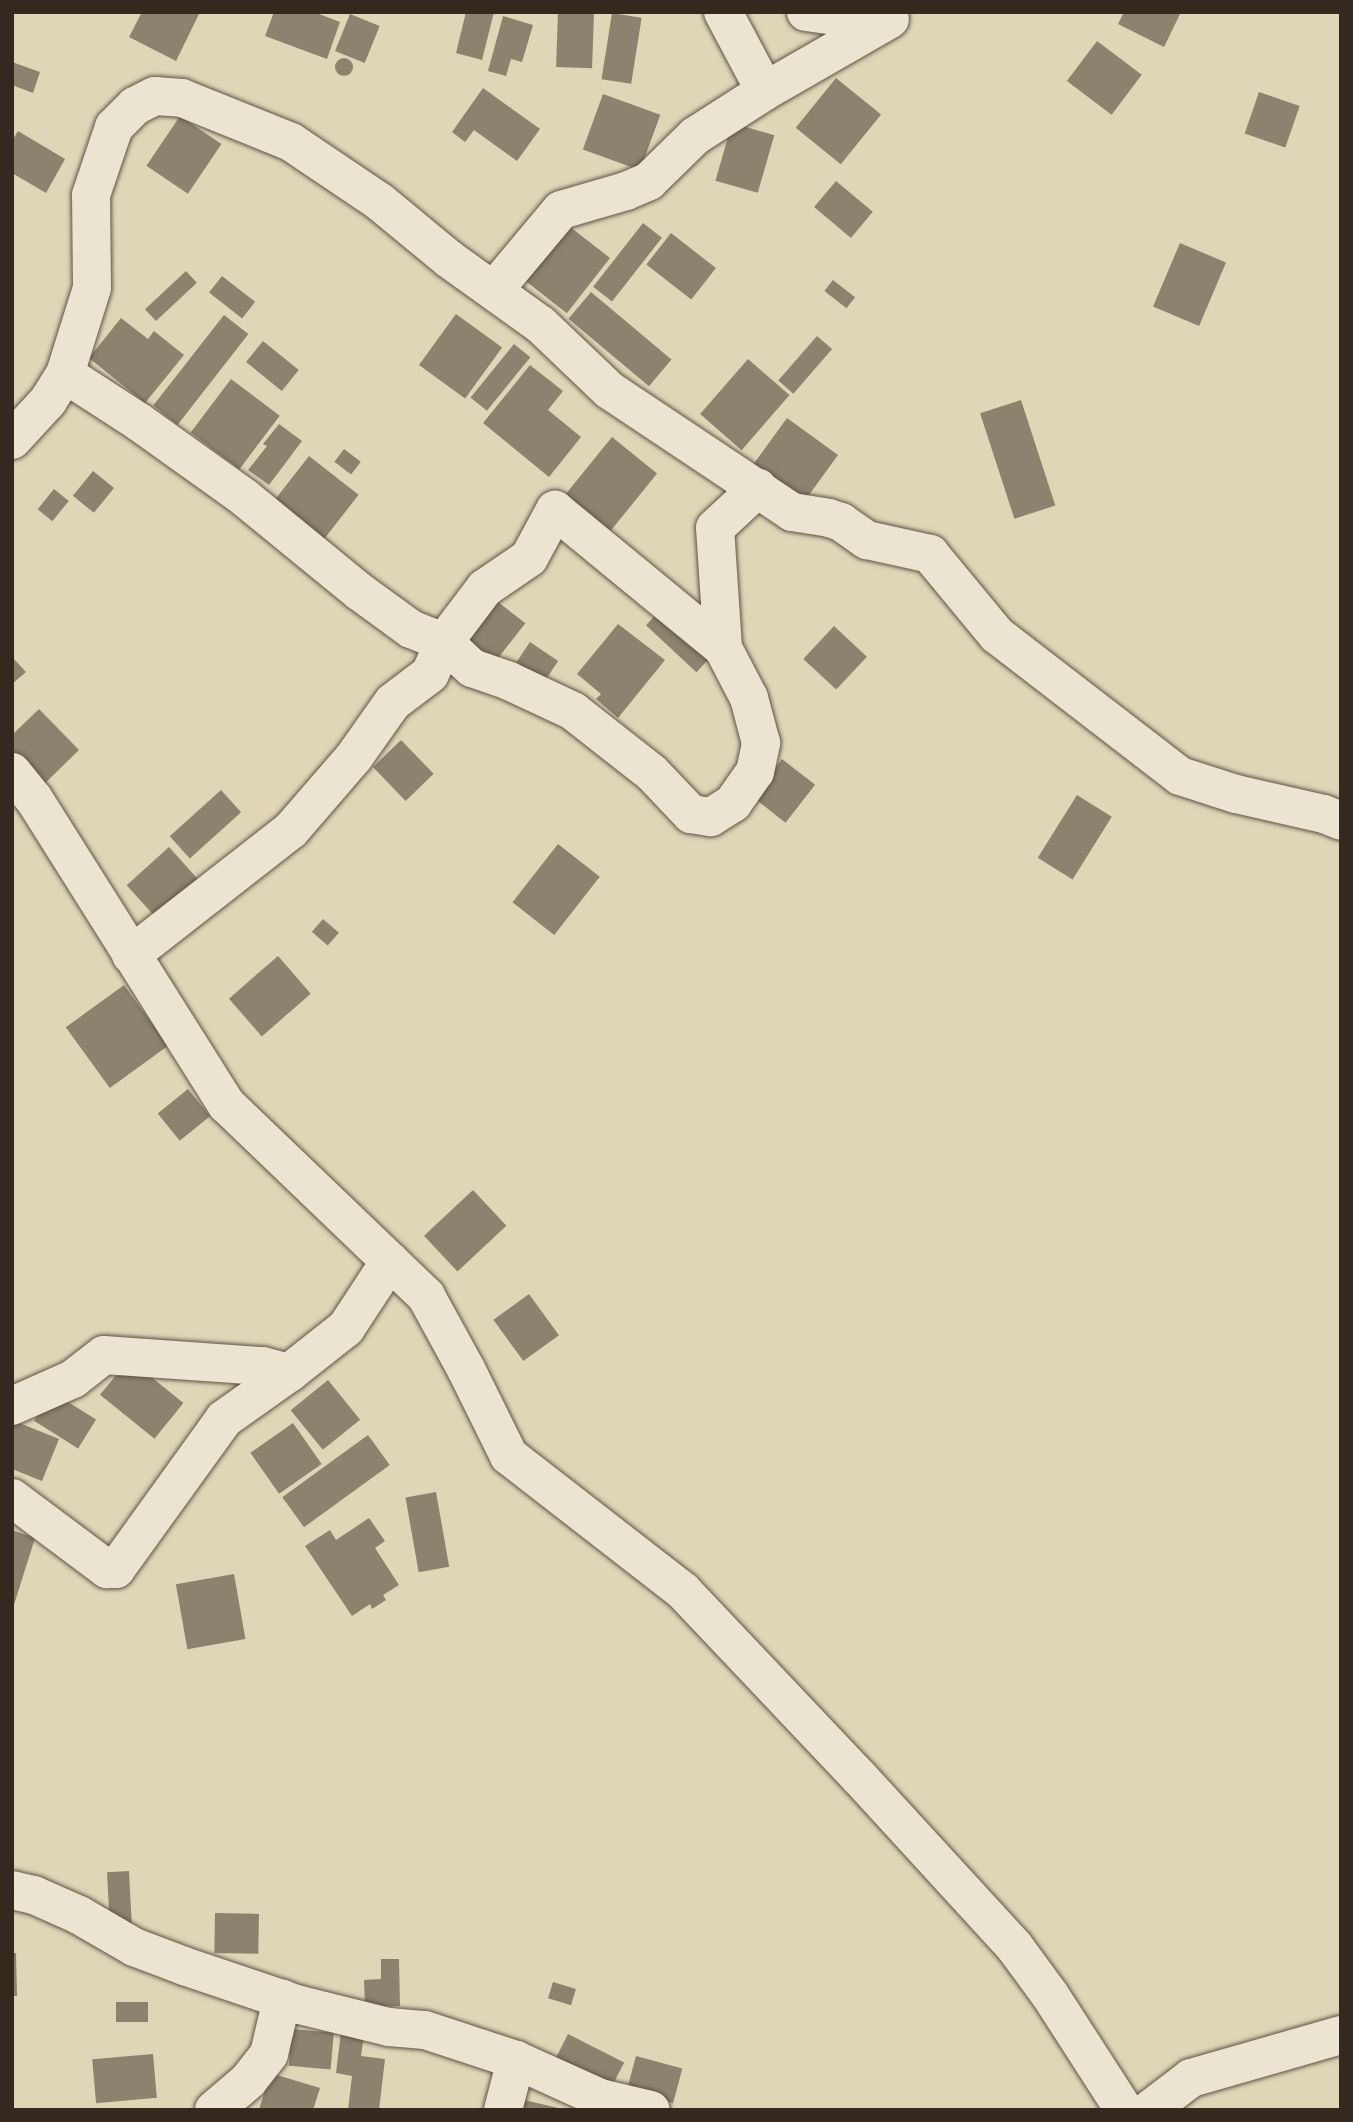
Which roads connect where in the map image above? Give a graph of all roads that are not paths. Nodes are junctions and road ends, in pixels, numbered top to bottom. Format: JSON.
{"nodes":[{"id":1,"x":723,"y":12,"type":"edge"},
{"id":2,"x":806,"y":12,"type":"edge"},
{"id":3,"x":894,"y":15,"type":"edge"},
{"id":4,"x":765,"y":91,"type":"junction"},
{"id":5,"x":494,"y":290,"type":"junction"},
{"id":6,"x":65,"y":374,"type":"junction"},
{"id":7,"x":12,"y":440,"type":"edge"},
{"id":8,"x":758,"y":488,"type":"junction"},
{"id":9,"x":444,"y":642,"type":"junction"},
{"id":10,"x":723,"y":648,"type":"junction"},
{"id":11,"x":12,"y":772,"type":"edge"},
{"id":12,"x":1341,"y":821,"type":"edge"},
{"id":13,"x":131,"y":955,"type":"junction"},
{"id":14,"x":390,"y":1261,"type":"junction"},
{"id":15,"x":289,"y":1373,"type":"junction"},
{"id":16,"x":12,"y":1406,"type":"edge"},
{"id":17,"x":12,"y":1498,"type":"edge"},
{"id":18,"x":12,"y":1890,"type":"edge"},
{"id":19,"x":282,"y":2000,"type":"junction"},
{"id":20,"x":1341,"y":2035,"type":"edge"},
{"id":21,"x":516,"y":2060,"type":"junction"},
{"id":22,"x":214,"y":2110,"type":"edge"},
{"id":23,"x":503,"y":2110,"type":"edge"},
{"id":24,"x":651,"y":2110,"type":"edge"},
{"id":25,"x":1124,"y":2110,"type":"edge"},
{"id":26,"x":1149,"y":2110,"type":"edge"}],
"edges":[{"from":1,"to":4,"type":"street"},
{"from":2,"to":3,"type":"street"},
{"from":3,"to":4,"type":"street"},
{"from":4,"to":5,"type":"street"},
{"from":5,"to":6,"type":"street"},
{"from":5,"to":8,"type":"street"},
{"from":6,"to":7,"type":"street"},
{"from":6,"to":9,"type":"street"},
{"from":8,"to":10,"type":"street"},
{"from":8,"to":12,"type":"street"},
{"from":9,"to":10,"type":"street"},
{"from":9,"to":10,"type":"street"},
{"from":9,"to":13,"type":"street"},
{"from":11,"to":13,"type":"street"},
{"from":13,"to":14,"type":"street"},
{"from":14,"to":15,"type":"street"},
{"from":14,"to":25,"type":"street"},
{"from":15,"to":16,"type":"street"},
{"from":15,"to":17,"type":"street"},
{"from":18,"to":19,"type":"street"},
{"from":19,"to":21,"type":"street"},
{"from":19,"to":22,"type":"street"},
{"from":20,"to":26,"type":"street"},
{"from":21,"to":23,"type":"street"},
{"from":21,"to":24,"type":"street"}]}
